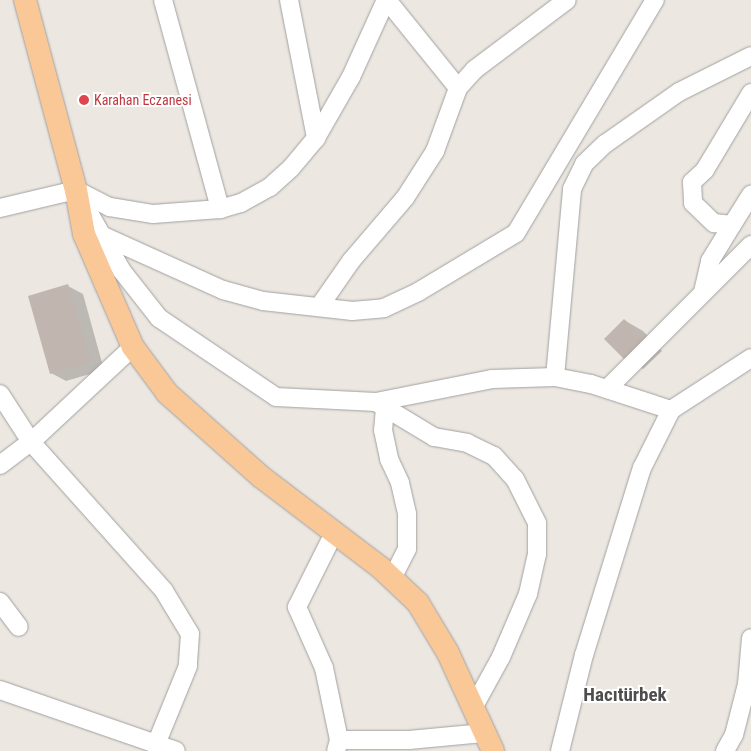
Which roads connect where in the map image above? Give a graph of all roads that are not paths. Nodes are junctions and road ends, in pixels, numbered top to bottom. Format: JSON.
{"nodes":[{"id":1,"x":25,"y":0,"type":"edge"},
{"id":2,"x":163,"y":0,"type":"edge"},
{"id":3,"x":289,"y":0,"type":"edge"},
{"id":4,"x":386,"y":0,"type":"edge"},
{"id":5,"x":655,"y":0,"type":"edge"},
{"id":6,"x":564,"y":1,"type":"edge"},
{"id":7,"x":751,"y":56,"type":"edge"},
{"id":8,"x":458,"y":88,"type":"junction"},
{"id":9,"x":751,"y":93,"type":"edge"},
{"id":10,"x":316,"y":138,"type":"junction"},
{"id":11,"x":76,"y":190,"type":"junction"},
{"id":12,"x":751,"y":194,"type":"edge"},
{"id":13,"x":0,"y":208,"type":"edge"},
{"id":14,"x":220,"y":209,"type":"junction"},
{"id":15,"x":732,"y":225,"type":"junction"},
{"id":16,"x":101,"y":235,"type":"junction"},
{"id":17,"x":751,"y":245,"type":"edge"},
{"id":18,"x":702,"y":292,"type":"junction"},
{"id":19,"x":318,"y":307,"type":"junction"},
{"id":20,"x":133,"y":347,"type":"junction"},
{"id":21,"x":751,"y":358,"type":"edge"},
{"id":22,"x":556,"y":377,"type":"junction"},
{"id":23,"x":607,"y":389,"type":"junction"},
{"id":24,"x":0,"y":394,"type":"edge"},
{"id":25,"x":381,"y":405,"type":"junction"},
{"id":26,"x":671,"y":410,"type":"junction"},
{"id":27,"x":30,"y":442,"type":"junction"},
{"id":28,"x":0,"y":464,"type":"edge"},
{"id":29,"x":334,"y":532,"type":"junction"},
{"id":30,"x":392,"y":579,"type":"junction"},
{"id":31,"x":0,"y":602,"type":"edge"},
{"id":32,"x":19,"y":627,"type":"dead end"},
{"id":33,"x":751,"y":638,"type":"edge"},
{"id":34,"x":0,"y":690,"type":"edge"},
{"id":35,"x":473,"y":708,"type":"junction"},
{"id":36,"x":157,"y":742,"type":"junction"},
{"id":37,"x":489,"y":742,"type":"edge"},
{"id":38,"x":338,"y":746,"type":"edge"},
{"id":39,"x":176,"y":751,"type":"edge"},
{"id":40,"x":560,"y":751,"type":"edge"},
{"id":41,"x":725,"y":751,"type":"edge"}],
"edges":[{"from":1,"to":11,"type":"main road"},
{"from":2,"to":14,"type":"street"},
{"from":3,"to":10,"type":"street"},
{"from":4,"to":8,"type":"street"},
{"from":4,"to":10,"type":"street"},
{"from":5,"to":19,"type":"street"},
{"from":6,"to":8,"type":"street"},
{"from":7,"to":22,"type":"street"},
{"from":8,"to":19,"type":"street"},
{"from":9,"to":15,"type":"street"},
{"from":10,"to":14,"type":"street"},
{"from":11,"to":13,"type":"street"},
{"from":11,"to":14,"type":"street"},
{"from":11,"to":16,"type":"street"},
{"from":11,"to":20,"type":"main road"},
{"from":12,"to":15,"type":"street"},
{"from":15,"to":18,"type":"street"},
{"from":16,"to":19,"type":"street"},
{"from":16,"to":25,"type":"street"},
{"from":17,"to":18,"type":"street"},
{"from":18,"to":23,"type":"street"},
{"from":20,"to":27,"type":"street"},
{"from":20,"to":29,"type":"main road"},
{"from":21,"to":26,"type":"street"},
{"from":22,"to":23,"type":"street"},
{"from":22,"to":25,"type":"street"},
{"from":23,"to":26,"type":"street"},
{"from":24,"to":27,"type":"street"},
{"from":25,"to":30,"type":"street"},
{"from":25,"to":35,"type":"street"},
{"from":26,"to":40,"type":"street"},
{"from":27,"to":28,"type":"street"},
{"from":27,"to":36,"type":"street"},
{"from":29,"to":30,"type":"main road"},
{"from":29,"to":38,"type":"street"},
{"from":30,"to":35,"type":"main road"},
{"from":31,"to":32,"type":"street"},
{"from":33,"to":41,"type":"street"},
{"from":34,"to":36,"type":"street"},
{"from":35,"to":37,"type":"main road"},
{"from":36,"to":39,"type":"street"},
{"from":37,"to":38,"type":"street"}]}
